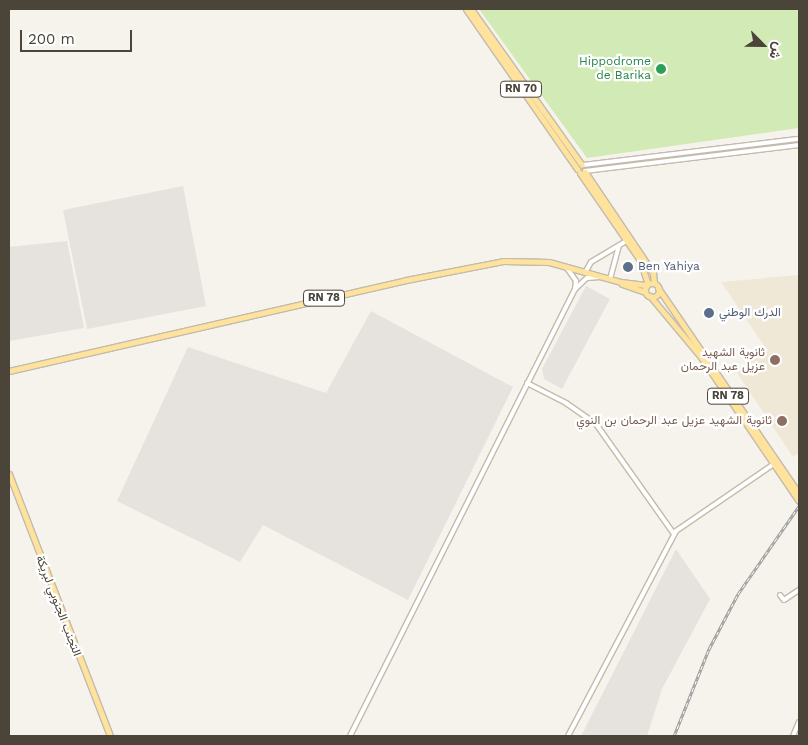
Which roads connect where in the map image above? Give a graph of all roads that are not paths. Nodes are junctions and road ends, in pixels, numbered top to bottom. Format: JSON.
{"nodes":[{"id":1,"x":466,"y":9,"type":"edge"},
{"id":2,"x":471,"y":9,"type":"edge"},
{"id":3,"x":799,"y":139,"type":"edge"},
{"id":4,"x":799,"y":145,"type":"edge"},
{"id":5,"x":582,"y":169,"type":"junction"},
{"id":6,"x":628,"y":239,"type":"junction"},
{"id":7,"x":619,"y":245,"type":"junction"},
{"id":8,"x":565,"y":265,"type":"junction"},
{"id":9,"x":586,"y":271,"type":"junction"},
{"id":10,"x":602,"y":277,"type":"junction"},
{"id":11,"x":610,"y":279,"type":"junction"},
{"id":12,"x":654,"y":283,"type":"junction"},
{"id":13,"x":647,"y":284,"type":"junction"},
{"id":14,"x":658,"y":288,"type":"junction"},
{"id":15,"x":575,"y":289,"type":"junction"},
{"id":16,"x":645,"y":292,"type":"junction"},
{"id":17,"x":650,"y":296,"type":"junction"},
{"id":18,"x":40,"y":365,"type":"junction"},
{"id":19,"x":9,"y":370,"type":"edge"},
{"id":20,"x":9,"y":374,"type":"edge"},
{"id":21,"x":527,"y":383,"type":"junction"},
{"id":22,"x":774,"y":464,"type":"junction"},
{"id":23,"x":9,"y":474,"type":"edge"},
{"id":24,"x":799,"y":494,"type":"edge"},
{"id":25,"x":799,"y":501,"type":"edge"},
{"id":26,"x":674,"y":534,"type":"junction"},
{"id":27,"x":799,"y":590,"type":"edge"},
{"id":28,"x":780,"y":595,"type":"dead end"},
{"id":29,"x":799,"y":722,"type":"edge"},
{"id":30,"x":110,"y":736,"type":"edge"},
{"id":31,"x":350,"y":736,"type":"edge"},
{"id":32,"x":568,"y":736,"type":"edge"},
{"id":33,"x":793,"y":736,"type":"edge"}],
"edges":[{"from":1,"to":5,"type":"main road","number":"RN 70"},
{"from":2,"to":5,"type":"main road","number":"RN 70"},
{"from":3,"to":5,"type":"street"},
{"from":4,"to":5,"type":"street"},
{"from":5,"to":6,"type":"main road","number":"RN 70"},
{"from":6,"to":7,"type":"street"},
{"from":6,"to":12,"type":"main road","number":"RN 70"},
{"from":6,"to":13,"type":"main road","number":"RN 70"},
{"from":7,"to":9,"type":"street"},
{"from":7,"to":11,"type":"street"},
{"from":8,"to":9,"type":"main road","number":"RN 78"},
{"from":8,"to":15,"type":"street"},
{"from":8,"to":18,"type":"main road","number":"RN 78"},
{"from":9,"to":10,"type":"main road","number":"RN 78"},
{"from":10,"to":11,"type":"main road","number":"RN 78"},
{"from":10,"to":15,"type":"street"},
{"from":11,"to":13,"type":"main road","number":"RN 78"},
{"from":11,"to":16,"type":"main road","number":"RN 78"},
{"from":12,"to":13,"type":"main road"},
{"from":12,"to":14,"type":"main road"},
{"from":13,"to":16,"type":"main road"},
{"from":14,"to":17,"type":"main road"},
{"from":14,"to":24,"type":"main road","number":"RN 78"},
{"from":15,"to":21,"type":"street"},
{"from":16,"to":17,"type":"main road"},
{"from":17,"to":22,"type":"main road","number":"RN 78"},
{"from":18,"to":19,"type":"main road"},
{"from":18,"to":20,"type":"main road"},
{"from":21,"to":26,"type":"street"},
{"from":21,"to":31,"type":"street"},
{"from":22,"to":25,"type":"main road","number":"RN 78"},
{"from":22,"to":26,"type":"street"},
{"from":23,"to":30,"type":"main road","name":"التجنب الجنوبي لبريكة"},
{"from":26,"to":32,"type":"street"},
{"from":27,"to":28,"type":"street"},
{"from":29,"to":33,"type":"street"}]}
